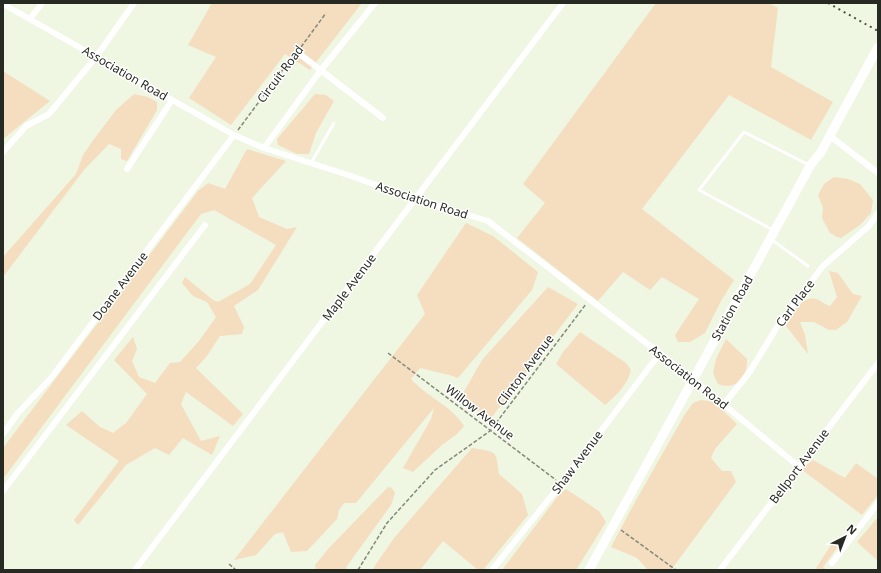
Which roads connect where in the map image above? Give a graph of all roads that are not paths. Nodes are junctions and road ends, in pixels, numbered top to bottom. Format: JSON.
{"nodes":[{"id":1,"x":42,"y":3,"type":"edge"},
{"id":2,"x":134,"y":3,"type":"edge"},
{"id":3,"x":375,"y":3,"type":"edge"},
{"id":4,"x":562,"y":3,"type":"edge"},
{"id":5,"x":3,"y":4,"type":"edge"},
{"id":6,"x":30,"y":19,"type":"junction"},
{"id":7,"x":878,"y":48,"type":"edge"},
{"id":8,"x":297,"y":52,"type":"road end"},
{"id":9,"x":96,"y":57,"type":"junction"},
{"id":10,"x":321,"y":70,"type":"junction"},
{"id":11,"x":172,"y":100,"type":"junction"},
{"id":12,"x":383,"y":118,"type":"dead end"},
{"id":13,"x":334,"y":122,"type":"dead end"},
{"id":14,"x":234,"y":135,"type":"junction"},
{"id":15,"x":830,"y":136,"type":"junction"},
{"id":16,"x":264,"y":148,"type":"junction"},
{"id":17,"x":3,"y":152,"type":"edge"},
{"id":18,"x":311,"y":163,"type":"junction"},
{"id":19,"x":810,"y":166,"type":"junction"},
{"id":20,"x":127,"y":169,"type":"dead end"},
{"id":21,"x":878,"y":173,"type":"edge"},
{"id":22,"x":415,"y":199,"type":"junction"},
{"id":23,"x":878,"y":213,"type":"edge"},
{"id":24,"x":205,"y":225,"type":"dead end"},
{"id":25,"x":773,"y":234,"type":"junction"},
{"id":26,"x":808,"y":266,"type":"dead end"},
{"id":27,"x":660,"y":353,"type":"junction"},
{"id":28,"x":878,"y":363,"type":"edge"},
{"id":29,"x":693,"y":379,"type":"junction"},
{"id":30,"x":724,"y":404,"type":"junction"},
{"id":31,"x":3,"y":434,"type":"edge"},
{"id":32,"x":798,"y":466,"type":"junction"},
{"id":33,"x":3,"y":490,"type":"edge"},
{"id":34,"x":878,"y":503,"type":"edge"},
{"id":35,"x":832,"y":563,"type":"dead end"},
{"id":36,"x":135,"y":570,"type":"edge"},
{"id":37,"x":492,"y":570,"type":"edge"},
{"id":38,"x":589,"y":570,"type":"edge"},
{"id":39,"x":720,"y":570,"type":"edge"}],
"edges":[{"from":1,"to":6,"type":"street"},
{"from":2,"to":9,"type":"street"},
{"from":3,"to":10,"type":"street"},
{"from":4,"to":22,"type":"street","name":"Maple Avenue"},
{"from":5,"to":6,"type":"street","name":"Association Road"},
{"from":6,"to":9,"type":"street","name":"Association Road"},
{"from":7,"to":15,"type":"main road","name":"Station Road"},
{"from":8,"to":10,"type":"street"},
{"from":9,"to":11,"type":"street","name":"Association Road"},
{"from":9,"to":17,"type":"street"},
{"from":10,"to":12,"type":"street"},
{"from":10,"to":16,"type":"street"},
{"from":11,"to":14,"type":"street","name":"Association Road"},
{"from":11,"to":20,"type":"street"},
{"from":13,"to":18,"type":"lane"},
{"from":14,"to":16,"type":"street","name":"Association Road"},
{"from":14,"to":31,"type":"street","name":"Doane Avenue"},
{"from":15,"to":19,"type":"main road","name":"Station Road"},
{"from":15,"to":21,"type":"street"},
{"from":16,"to":18,"type":"street","name":"Association Road"},
{"from":18,"to":22,"type":"street","name":"Association Road"},
{"from":19,"to":25,"type":"main road","name":"Station Road"},
{"from":19,"to":25,"type":"lane"},
{"from":22,"to":27,"type":"street","name":"Association Road"},
{"from":22,"to":36,"type":"street","name":"Maple Avenue"},
{"from":23,"to":30,"type":"street","name":"Carl Place"},
{"from":24,"to":33,"type":"street"},
{"from":25,"to":26,"type":"lane"},
{"from":25,"to":29,"type":"main road","name":"Station Road"},
{"from":27,"to":29,"type":"street","name":"Association Road"},
{"from":27,"to":37,"type":"street","name":"Shaw Avenue"},
{"from":28,"to":32,"type":"street","name":"Bellport Avenue"},
{"from":29,"to":30,"type":"street","name":"Association Road"},
{"from":29,"to":38,"type":"main road","name":"Station Road"},
{"from":30,"to":32,"type":"street","name":"Association Road"},
{"from":32,"to":39,"type":"street","name":"Bellport Avenue"},
{"from":34,"to":35,"type":"street"}]}
